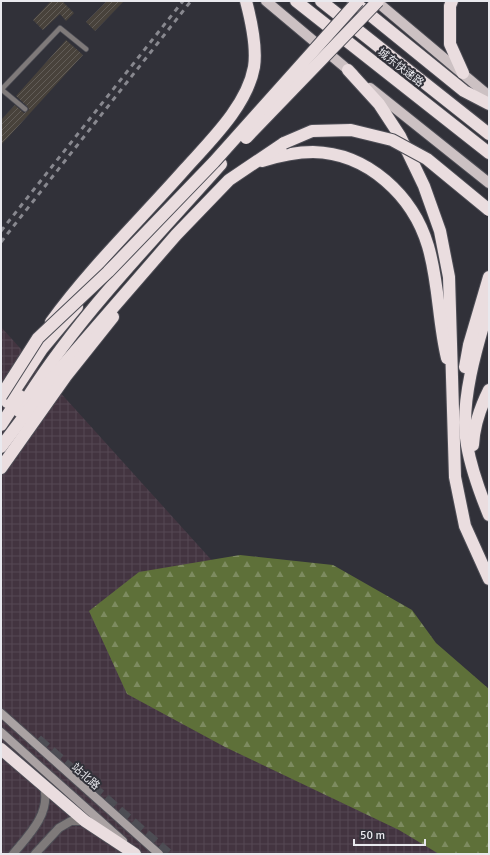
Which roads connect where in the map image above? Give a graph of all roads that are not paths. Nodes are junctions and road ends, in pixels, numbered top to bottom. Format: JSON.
{"nodes":[{"id":1,"x":246,"y":1,"type":"edge"},
{"id":2,"x":266,"y":1,"type":"edge"},
{"id":3,"x":296,"y":1,"type":"edge"},
{"id":4,"x":321,"y":1,"type":"edge"},
{"id":5,"x":353,"y":1,"type":"edge"},
{"id":6,"x":358,"y":1,"type":"edge"},
{"id":7,"x":377,"y":1,"type":"edge"},
{"id":8,"x":452,"y":1,"type":"edge"},
{"id":9,"x":86,"y":49,"type":"dead end"},
{"id":10,"x":348,"y":70,"type":"junction"},
{"id":11,"x":463,"y":73,"type":"junction"},
{"id":12,"x":1,"y":89,"type":"edge"},
{"id":13,"x":489,"y":96,"type":"edge"},
{"id":14,"x":489,"y":104,"type":"edge"},
{"id":15,"x":25,"y":109,"type":"dead end"},
{"id":16,"x":489,"y":134,"type":"edge"},
{"id":17,"x":489,"y":153,"type":"edge"},
{"id":18,"x":253,"y":163,"type":"junction"},
{"id":19,"x":489,"y":184,"type":"edge"},
{"id":20,"x":489,"y":210,"type":"edge"},
{"id":21,"x":140,"y":274,"type":"junction"},
{"id":22,"x":489,"y":278,"type":"edge"},
{"id":23,"x":99,"y":280,"type":"junction"},
{"id":24,"x":118,"y":280,"type":"junction"},
{"id":25,"x":489,"y":306,"type":"edge"},
{"id":26,"x":38,"y":338,"type":"junction"},
{"id":27,"x":453,"y":384,"type":"junction"},
{"id":28,"x":489,"y":390,"type":"edge"},
{"id":29,"x":1,"y":396,"type":"edge"},
{"id":30,"x":1,"y":410,"type":"edge"},
{"id":31,"x":454,"y":421,"type":"junction"},
{"id":32,"x":1,"y":425,"type":"edge"},
{"id":33,"x":1,"y":441,"type":"edge"},
{"id":34,"x":1,"y":446,"type":"edge"},
{"id":35,"x":1,"y":468,"type":"edge"},
{"id":36,"x":483,"y":499,"type":"junction"},
{"id":37,"x":489,"y":515,"type":"edge"},
{"id":38,"x":489,"y":579,"type":"edge"},
{"id":39,"x":1,"y":713,"type":"edge"},
{"id":40,"x":1,"y":732,"type":"edge"},
{"id":41,"x":1,"y":749,"type":"edge"},
{"id":42,"x":44,"y":786,"type":"junction"},
{"id":43,"x":85,"y":821,"type":"junction"},
{"id":44,"x":13,"y":854,"type":"edge"},
{"id":45,"x":35,"y":854,"type":"edge"},
{"id":46,"x":135,"y":854,"type":"edge"},
{"id":47,"x":138,"y":854,"type":"edge"},
{"id":48,"x":159,"y":854,"type":"edge"}],
"edges":[{"from":1,"to":26,"type":"highway","bridge":true},
{"from":2,"to":10,"type":"main road"},
{"from":3,"to":17,"type":"highway","name":"城东快速路"},
{"from":4,"to":16,"type":"highway","name":"城东快速路"},
{"from":5,"to":14,"type":"highway","bridge":true},
{"from":6,"to":23,"type":"highway","bridge":true},
{"from":7,"to":11,"type":"main road"},
{"from":7,"to":24,"type":"highway","bridge":true},
{"from":8,"to":11,"type":"highway"},
{"from":9,"to":12,"type":"lane"},
{"from":10,"to":19,"type":"main road"},
{"from":10,"to":27,"type":"highway"},
{"from":11,"to":13,"type":"main road"},
{"from":12,"to":15,"type":"lane"},
{"from":18,"to":20,"type":"highway","bridge":true},
{"from":18,"to":21,"type":"highway"},
{"from":18,"to":27,"type":"highway"},
{"from":21,"to":34,"type":"highway"},
{"from":21,"to":35,"type":"highway"},
{"from":22,"to":31,"type":"highway"},
{"from":23,"to":26,"type":"highway","bridge":true},
{"from":23,"to":30,"type":"highway","bridge":true},
{"from":24,"to":32,"type":"highway"},
{"from":24,"to":33,"type":"highway"},
{"from":25,"to":36,"type":"highway"},
{"from":26,"to":29,"type":"highway","bridge":true},
{"from":27,"to":31,"type":"highway"},
{"from":28,"to":36,"type":"highway"},
{"from":31,"to":38,"type":"highway"},
{"from":36,"to":37,"type":"highway"},
{"from":39,"to":48,"type":"street","name":"站北路"},
{"from":40,"to":47,"type":"street"},
{"from":41,"to":42,"type":"highway"},
{"from":42,"to":43,"type":"highway"},
{"from":42,"to":44,"type":"street"},
{"from":43,"to":45,"type":"street"},
{"from":43,"to":46,"type":"highway"}]}
